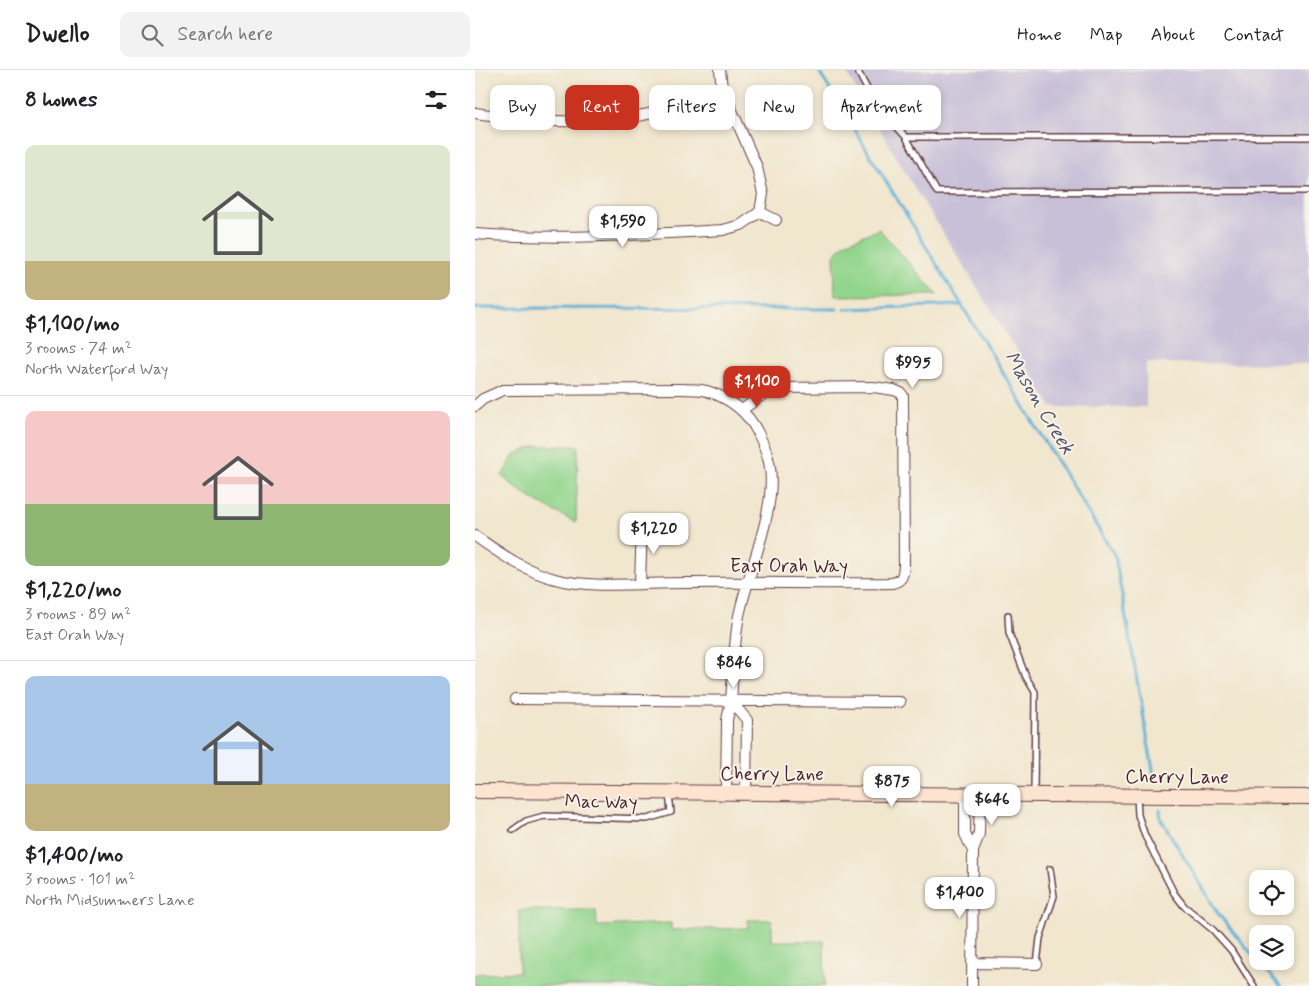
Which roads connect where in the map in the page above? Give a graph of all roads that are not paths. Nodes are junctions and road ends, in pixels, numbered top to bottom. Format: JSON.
{"nodes":[{"id":1,"x":720,"y":70,"type":"edge"},
{"id":2,"x":857,"y":70,"type":"edge"},
{"id":3,"x":723,"y":85,"type":"edge"},
{"id":4,"x":475,"y":113,"type":"edge"},
{"id":5,"x":649,"y":113,"type":"edge"},
{"id":6,"x":735,"y":117,"type":"edge"},
{"id":7,"x":906,"y":137,"type":"junction"},
{"id":8,"x":1309,"y":137,"type":"edge"},
{"id":9,"x":1309,"y":191,"type":"edge"},
{"id":10,"x":760,"y":212,"type":"junction"},
{"id":11,"x":776,"y":220,"type":"dead end"},
{"id":12,"x":475,"y":234,"type":"edge"},
{"id":13,"x":475,"y":406,"type":"edge"},
{"id":14,"x":743,"y":410,"type":"junction"},
{"id":15,"x":642,"y":525,"type":"dead end"},
{"id":16,"x":475,"y":536,"type":"edge"},
{"id":17,"x":749,"y":582,"type":"junction"},
{"id":18,"x":640,"y":583,"type":"junction"},
{"id":19,"x":1007,"y":615,"type":"dead end"},
{"id":20,"x":515,"y":699,"type":"dead end"},
{"id":21,"x":731,"y":701,"type":"junction"},
{"id":22,"x":900,"y":702,"type":"dead end"},
{"id":23,"x":475,"y":791,"type":"edge"},
{"id":24,"x":669,"y":792,"type":"junction"},
{"id":25,"x":726,"y":792,"type":"junction"},
{"id":26,"x":746,"y":792,"type":"junction"},
{"id":27,"x":965,"y":794,"type":"junction"},
{"id":28,"x":980,"y":795,"type":"junction"},
{"id":29,"x":1034,"y":795,"type":"junction"},
{"id":30,"x":1137,"y":796,"type":"junction"},
{"id":31,"x":1309,"y":797,"type":"edge"},
{"id":32,"x":513,"y":830,"type":"dead end"},
{"id":33,"x":973,"y":851,"type":"junction"},
{"id":34,"x":1050,"y":869,"type":"dead end"},
{"id":35,"x":973,"y":963,"type":"junction"},
{"id":36,"x":1037,"y":964,"type":"joint"},
{"id":37,"x":973,"y":986,"type":"edge"},
{"id":38,"x":1254,"y":986,"type":"edge"}],
"edges":[{"from":1,"to":3,"type":"street"},
{"from":2,"to":7,"type":"lane"},
{"from":4,"to":5,"type":"street"},
{"from":6,"to":10,"type":"street"},
{"from":7,"to":8,"type":"lane"},
{"from":7,"to":9,"type":"lane"},
{"from":10,"to":11,"type":"street"},
{"from":10,"to":12,"type":"street"},
{"from":13,"to":14,"type":"street"},
{"from":14,"to":17,"type":"street"},
{"from":14,"to":17,"type":"street","name":"East Orah Way"},
{"from":15,"to":18,"type":"street"},
{"from":16,"to":18,"type":"street","name":"East Orah Way"},
{"from":17,"to":18,"type":"street","name":"East Orah Way"},
{"from":17,"to":21,"type":"street"},
{"from":19,"to":29,"type":"lane"},
{"from":20,"to":21,"type":"street"},
{"from":21,"to":22,"type":"street"},
{"from":21,"to":25,"type":"street"},
{"from":21,"to":26,"type":"street"},
{"from":23,"to":24,"type":"main road","name":"Cherry Lane"},
{"from":24,"to":25,"type":"main road","name":"Cherry Lane"},
{"from":24,"to":32,"type":"lane","name":"Mac Way"},
{"from":25,"to":26,"type":"main road","name":"Cherry Lane"},
{"from":26,"to":27,"type":"main road","name":"Cherry Lane"},
{"from":27,"to":28,"type":"main road","name":"Cherry Lane"},
{"from":27,"to":33,"type":"street"},
{"from":28,"to":29,"type":"main road","name":"Cherry Lane"},
{"from":28,"to":33,"type":"street"},
{"from":29,"to":30,"type":"main road","name":"Cherry Lane"},
{"from":30,"to":31,"type":"main road","name":"Cherry Lane"},
{"from":30,"to":38,"type":"lane"},
{"from":33,"to":35,"type":"street"},
{"from":34,"to":36,"type":"lane"},
{"from":35,"to":36,"type":"street"},
{"from":35,"to":37,"type":"street"}]}
